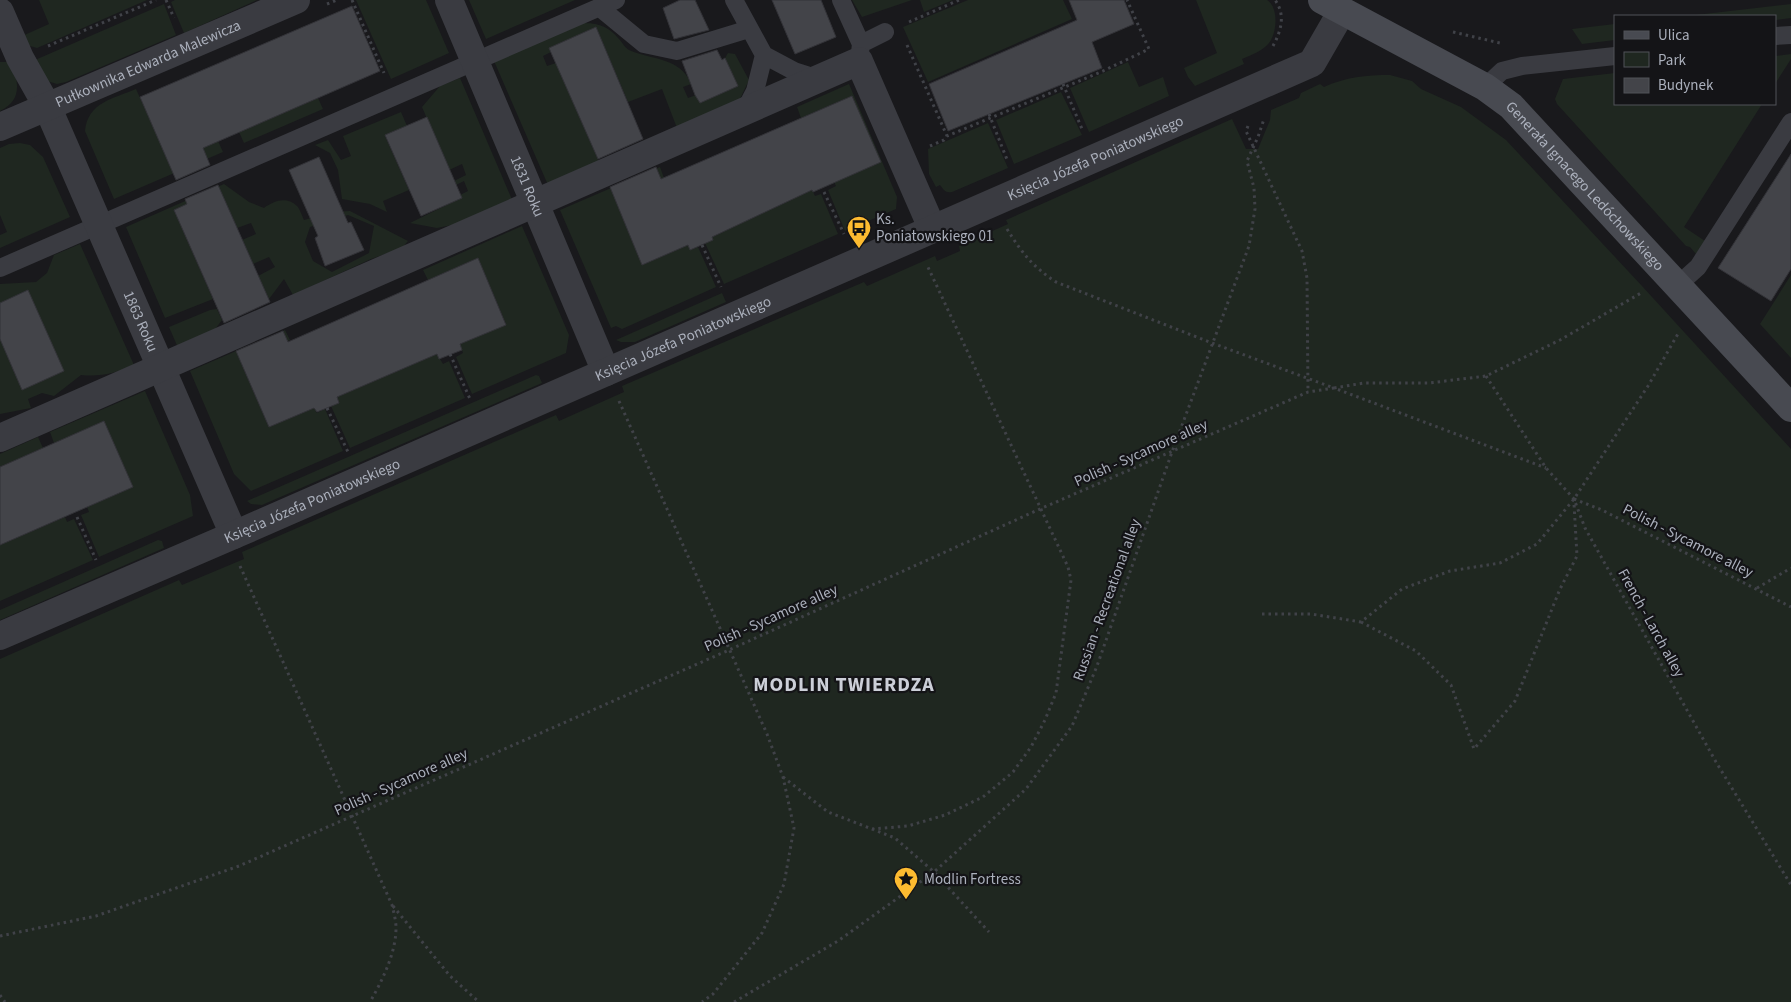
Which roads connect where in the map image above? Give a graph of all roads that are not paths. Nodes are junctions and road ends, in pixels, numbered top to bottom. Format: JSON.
{"nodes":[{"id":1,"x":296,"y":0,"type":"edge"},
{"id":2,"x":449,"y":0,"type":"edge"},
{"id":3,"x":616,"y":0,"type":"edge"},
{"id":4,"x":734,"y":0,"type":"edge"},
{"id":5,"x":840,"y":0,"type":"edge"},
{"id":6,"x":1332,"y":6,"type":"edge"},
{"id":7,"x":599,"y":7,"type":"junction"},
{"id":8,"x":0,"y":12,"type":"edge"},
{"id":9,"x":750,"y":29,"type":"junction"},
{"id":10,"x":885,"y":32,"type":"dead end"},
{"id":11,"x":1791,"y":34,"type":"edge"},
{"id":12,"x":1776,"y":36,"type":"edge"},
{"id":13,"x":860,"y":52,"type":"junction"},
{"id":14,"x":764,"y":56,"type":"junction"},
{"id":15,"x":1614,"y":56,"type":"edge"},
{"id":16,"x":475,"y":61,"type":"junction"},
{"id":17,"x":816,"y":78,"type":"junction"},
{"id":18,"x":1485,"y":87,"type":"junction"},
{"id":19,"x":47,"y":106,"type":"junction"},
{"id":20,"x":745,"y":110,"type":"junction"},
{"id":21,"x":1791,"y":122,"type":"edge"},
{"id":22,"x":0,"y":127,"type":"edge"},
{"id":23,"x":534,"y":203,"type":"junction"},
{"id":24,"x":98,"y":224,"type":"junction"},
{"id":25,"x":932,"y":228,"type":"junction"},
{"id":26,"x":0,"y":268,"type":"edge"},
{"id":27,"x":1673,"y":280,"type":"junction"},
{"id":28,"x":161,"y":368,"type":"junction"},
{"id":29,"x":606,"y":372,"type":"junction"},
{"id":30,"x":1791,"y":408,"type":"edge"},
{"id":31,"x":0,"y":438,"type":"edge"},
{"id":32,"x":234,"y":535,"type":"junction"},
{"id":33,"x":0,"y":636,"type":"edge"}],
"edges":[{"from":1,"to":19,"type":"street","name":"Pułkownika Edwarda Malewicza"},
{"from":2,"to":16,"type":"street","name":"1831 Roku"},
{"from":3,"to":7,"type":"lane"},
{"from":4,"to":9,"type":"lane"},
{"from":5,"to":13,"type":"lane"},
{"from":6,"to":18,"type":"street","name":"Generała Ignacego Ledóchowskiego"},
{"from":6,"to":25,"type":"street","name":"Księcia Józefa Poniatowskiego"},
{"from":7,"to":9,"type":"lane"},
{"from":7,"to":16,"type":"lane"},
{"from":8,"to":19,"type":"street","name":"1863 Roku"},
{"from":9,"to":14,"type":"lane"},
{"from":10,"to":13,"type":"lane"},
{"from":11,"to":12,"type":"lane"},
{"from":13,"to":17,"type":"street"},
{"from":13,"to":25,"type":"street"},
{"from":14,"to":17,"type":"lane"},
{"from":14,"to":20,"type":"lane"},
{"from":15,"to":18,"type":"lane"},
{"from":16,"to":23,"type":"street","name":"1831 Roku"},
{"from":16,"to":24,"type":"lane"},
{"from":17,"to":20,"type":"street"},
{"from":18,"to":27,"type":"street","name":"Generała Ignacego Ledóchowskiego"},
{"from":19,"to":22,"type":"street","name":"Pułkownika Edwarda Malewicza"},
{"from":19,"to":24,"type":"street","name":"1863 Roku"},
{"from":20,"to":23,"type":"street"},
{"from":21,"to":27,"type":"lane"},
{"from":23,"to":28,"type":"street"},
{"from":23,"to":29,"type":"street","name":"1831 Roku"},
{"from":24,"to":26,"type":"lane"},
{"from":24,"to":28,"type":"street","name":"1863 Roku"},
{"from":25,"to":29,"type":"street","name":"Księcia Józefa Poniatowskiego"},
{"from":27,"to":30,"type":"street","name":"Generała Ignacego Ledóchowskiego"},
{"from":28,"to":31,"type":"street"},
{"from":28,"to":32,"type":"street","name":"1863 Roku"},
{"from":29,"to":32,"type":"street","name":"Księcia Józefa Poniatowskiego"},
{"from":32,"to":33,"type":"street","name":"Księcia Józefa Poniatowskiego"}]}
